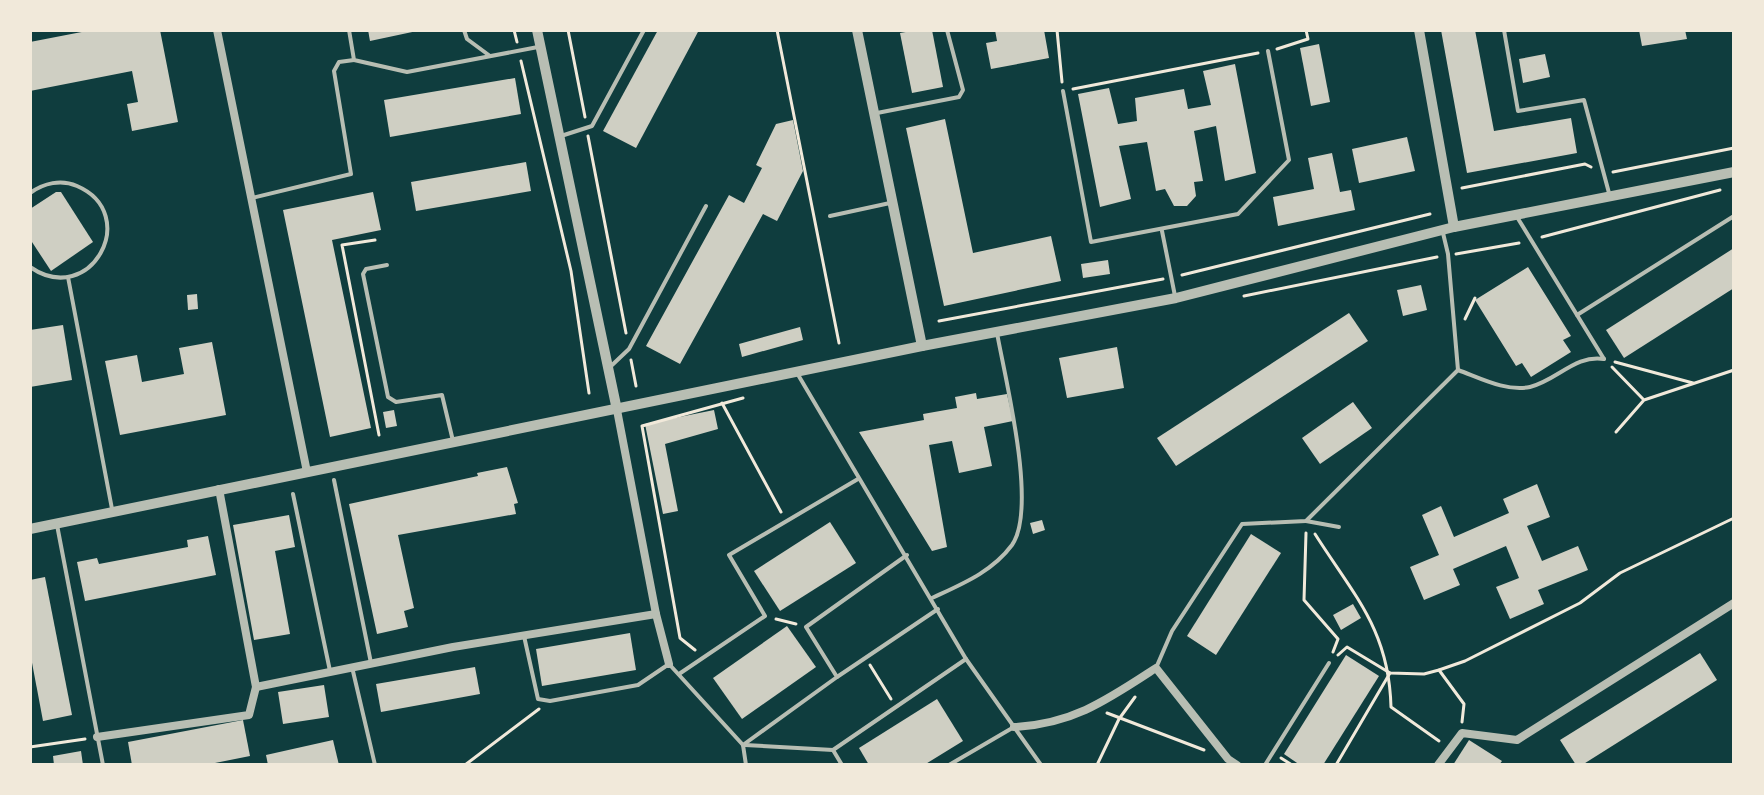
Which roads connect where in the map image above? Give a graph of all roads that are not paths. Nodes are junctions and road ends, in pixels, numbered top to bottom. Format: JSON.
{"nodes":[{"id":1,"x":217,"y":30,"type":"edge"},
{"id":2,"x":349,"y":30,"type":"edge"},
{"id":3,"x":464,"y":30,"type":"edge"},
{"id":4,"x":537,"y":30,"type":"edge"},
{"id":5,"x":644,"y":30,"type":"edge"},
{"id":6,"x":857,"y":30,"type":"edge"},
{"id":7,"x":947,"y":30,"type":"edge"},
{"id":8,"x":1419,"y":30,"type":"edge"},
{"id":9,"x":1504,"y":30,"type":"edge"},
{"id":10,"x":540,"y":46,"type":"junction"},
{"id":11,"x":1268,"y":51,"type":"road end"},
{"id":12,"x":490,"y":56,"type":"junction"},
{"id":13,"x":354,"y":60,"type":"junction"},
{"id":14,"x":1063,"y":91,"type":"road end"},
{"id":15,"x":874,"y":114,"type":"junction"},
{"id":16,"x":558,"y":136,"type":"junction"},
{"id":17,"x":1734,"y":172,"type":"edge"},
{"id":18,"x":30,"y":193,"type":"edge"},
{"id":19,"x":252,"y":198,"type":"junction"},
{"id":20,"x":1610,"y":199,"type":"junction"},
{"id":21,"x":892,"y":203,"type":"junction"},
{"id":22,"x":706,"y":206,"type":"dead end"},
{"id":23,"x":1516,"y":215,"type":"junction"},
{"id":24,"x":830,"y":216,"type":"dead end"},
{"id":25,"x":1734,"y":216,"type":"edge"},
{"id":26,"x":1454,"y":227,"type":"junction"},
{"id":27,"x":1442,"y":230,"type":"junction"},
{"id":28,"x":1162,"y":231,"type":"junction"},
{"id":29,"x":387,"y":265,"type":"dead end"},
{"id":30,"x":30,"y":267,"type":"edge"},
{"id":31,"x":68,"y":277,"type":"junction"},
{"id":32,"x":1176,"y":298,"type":"junction"},
{"id":33,"x":1577,"y":315,"type":"junction"},
{"id":34,"x":997,"y":332,"type":"junction"},
{"id":35,"x":922,"y":346,"type":"junction"},
{"id":36,"x":609,"y":368,"type":"junction"},
{"id":37,"x":1458,"y":370,"type":"junction"},
{"id":38,"x":796,"y":372,"type":"junction"},
{"id":39,"x":617,"y":410,"type":"junction"},
{"id":40,"x":454,"y":443,"type":"junction"},
{"id":41,"x":307,"y":472,"type":"junction"},
{"id":42,"x":858,"y":479,"type":"junction"},
{"id":43,"x":334,"y":480,"type":"dead end"},
{"id":44,"x":219,"y":489,"type":"junction"},
{"id":45,"x":293,"y":494,"type":"dead end"},
{"id":46,"x":112,"y":511,"type":"junction"},
{"id":47,"x":1306,"y":521,"type":"junction"},
{"id":48,"x":56,"y":523,"type":"junction"},
{"id":49,"x":1339,"y":527,"type":"dead end"},
{"id":50,"x":30,"y":529,"type":"edge"},
{"id":51,"x":907,"y":555,"type":"junction"},
{"id":52,"x":932,"y":598,"type":"junction"},
{"id":53,"x":1734,"y":603,"type":"edge"},
{"id":54,"x":938,"y":609,"type":"junction"},
{"id":55,"x":656,"y":614,"type":"junction"},
{"id":56,"x":524,"y":634,"type":"junction"},
{"id":57,"x":966,"y":659,"type":"junction"},
{"id":58,"x":371,"y":663,"type":"junction"},
{"id":59,"x":1329,"y":663,"type":"road end"},
{"id":60,"x":669,"y":664,"type":"junction"},
{"id":61,"x":352,"y":667,"type":"junction"},
{"id":62,"x":1156,"y":668,"type":"junction"},
{"id":63,"x":330,"y":672,"type":"junction"},
{"id":64,"x":679,"y":674,"type":"junction"},
{"id":65,"x":837,"y":677,"type":"junction"},
{"id":66,"x":256,"y":687,"type":"junction"},
{"id":67,"x":1014,"y":727,"type":"junction"},
{"id":68,"x":97,"y":737,"type":"junction"},
{"id":69,"x":743,"y":745,"type":"junction"},
{"id":70,"x":833,"y":750,"type":"junction"},
{"id":71,"x":103,"y":765,"type":"edge"},
{"id":72,"x":375,"y":765,"type":"edge"},
{"id":73,"x":746,"y":765,"type":"edge"},
{"id":74,"x":842,"y":765,"type":"edge"},
{"id":75,"x":949,"y":765,"type":"edge"},
{"id":76,"x":1041,"y":765,"type":"edge"},
{"id":77,"x":1237,"y":765,"type":"edge"},
{"id":78,"x":1265,"y":765,"type":"edge"},
{"id":79,"x":1438,"y":765,"type":"edge"}],
"edges":[{"from":1,"to":19,"type":"street"},
{"from":2,"to":13,"type":"lane"},
{"from":3,"to":12,"type":"lane"},
{"from":4,"to":10,"type":"street"},
{"from":5,"to":16,"type":"lane"},
{"from":6,"to":15,"type":"street"},
{"from":7,"to":15,"type":"lane"},
{"from":8,"to":26,"type":"street"},
{"from":9,"to":20,"type":"lane"},
{"from":10,"to":12,"type":"lane"},
{"from":10,"to":16,"type":"street"},
{"from":11,"to":28,"type":"lane"},
{"from":12,"to":13,"type":"lane"},
{"from":13,"to":19,"type":"lane"},
{"from":14,"to":28,"type":"lane"},
{"from":15,"to":21,"type":"street"},
{"from":16,"to":36,"type":"street"},
{"from":17,"to":20,"type":"street"},
{"from":18,"to":31,"type":"lane"},
{"from":19,"to":41,"type":"street"},
{"from":20,"to":23,"type":"street"},
{"from":21,"to":24,"type":"lane"},
{"from":21,"to":35,"type":"street"},
{"from":22,"to":36,"type":"lane"},
{"from":23,"to":26,"type":"street"},
{"from":23,"to":33,"type":"lane"},
{"from":25,"to":33,"type":"lane"},
{"from":26,"to":27,"type":"street"},
{"from":27,"to":32,"type":"street"},
{"from":27,"to":37,"type":"lane"},
{"from":28,"to":32,"type":"lane"},
{"from":29,"to":40,"type":"lane"},
{"from":30,"to":31,"type":"lane"},
{"from":31,"to":46,"type":"lane"},
{"from":32,"to":34,"type":"street"},
{"from":33,"to":37,"type":"lane"},
{"from":34,"to":35,"type":"street"},
{"from":34,"to":52,"type":"lane"},
{"from":35,"to":38,"type":"street"},
{"from":36,"to":39,"type":"street"},
{"from":37,"to":47,"type":"lane"},
{"from":38,"to":39,"type":"street"},
{"from":38,"to":42,"type":"lane"},
{"from":39,"to":40,"type":"street"},
{"from":39,"to":55,"type":"street"},
{"from":40,"to":41,"type":"street"},
{"from":41,"to":44,"type":"street"},
{"from":42,"to":51,"type":"lane"},
{"from":42,"to":64,"type":"lane"},
{"from":43,"to":58,"type":"lane"},
{"from":44,"to":46,"type":"street"},
{"from":44,"to":66,"type":"street"},
{"from":45,"to":63,"type":"lane"},
{"from":46,"to":48,"type":"street"},
{"from":47,"to":49,"type":"lane"},
{"from":47,"to":62,"type":"lane"},
{"from":48,"to":50,"type":"street"},
{"from":48,"to":68,"type":"lane"},
{"from":51,"to":52,"type":"lane"},
{"from":51,"to":65,"type":"lane"},
{"from":52,"to":54,"type":"lane"},
{"from":53,"to":79,"type":"street"},
{"from":54,"to":57,"type":"lane"},
{"from":54,"to":65,"type":"lane"},
{"from":55,"to":56,"type":"street"},
{"from":55,"to":60,"type":"street"},
{"from":56,"to":58,"type":"street"},
{"from":56,"to":60,"type":"lane"},
{"from":57,"to":67,"type":"lane"},
{"from":57,"to":70,"type":"lane"},
{"from":58,"to":61,"type":"street"},
{"from":59,"to":78,"type":"lane"},
{"from":60,"to":64,"type":"lane"},
{"from":61,"to":63,"type":"street"},
{"from":61,"to":72,"type":"lane"},
{"from":62,"to":67,"type":"street"},
{"from":62,"to":77,"type":"street"},
{"from":63,"to":66,"type":"street"},
{"from":64,"to":69,"type":"lane"},
{"from":65,"to":69,"type":"lane"},
{"from":66,"to":68,"type":"street"},
{"from":67,"to":75,"type":"lane"},
{"from":67,"to":76,"type":"lane"},
{"from":68,"to":71,"type":"lane"},
{"from":69,"to":70,"type":"lane"},
{"from":69,"to":73,"type":"lane"},
{"from":70,"to":74,"type":"lane"}]}
